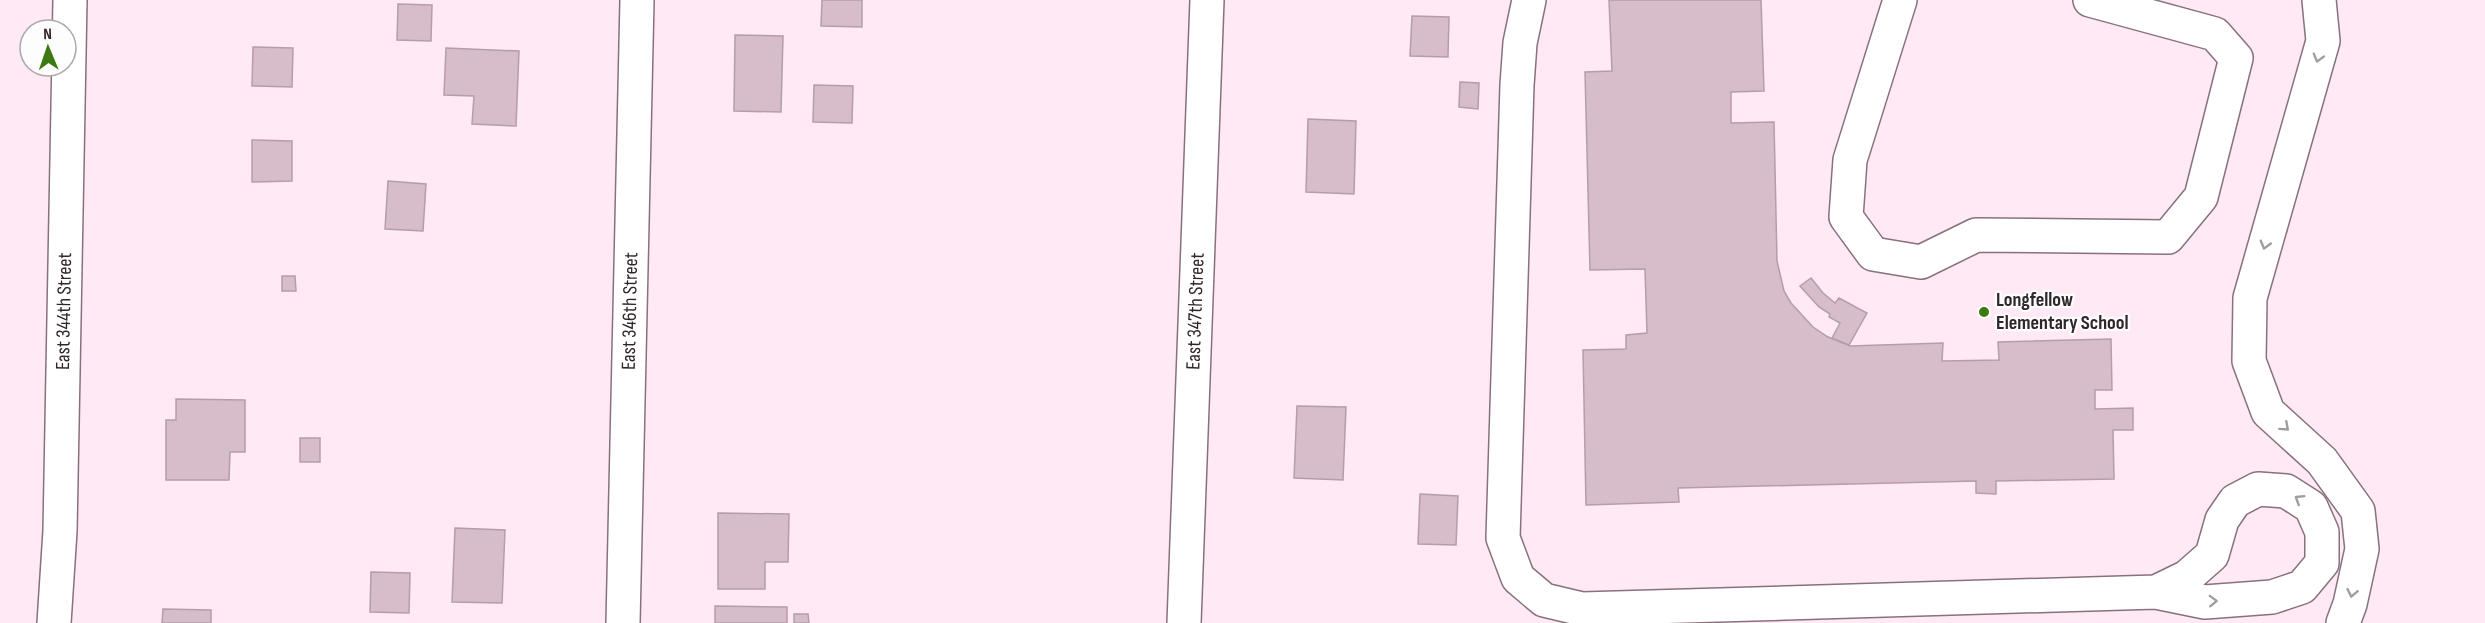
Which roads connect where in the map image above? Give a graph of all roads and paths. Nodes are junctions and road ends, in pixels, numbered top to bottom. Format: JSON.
{"nodes":[{"id":1,"x":70,"y":0,"type":"edge"},
{"id":2,"x":637,"y":0,"type":"edge"},
{"id":3,"x":1207,"y":0,"type":"edge"},
{"id":4,"x":1530,"y":0,"type":"edge"},
{"id":5,"x":1900,"y":0,"type":"edge"},
{"id":6,"x":2090,"y":0,"type":"edge"},
{"id":7,"x":2319,"y":0,"type":"edge"},
{"id":8,"x":2156,"y":592,"type":"junction"},
{"id":9,"x":54,"y":623,"type":"edge"},
{"id":10,"x":623,"y":623,"type":"edge"},
{"id":11,"x":1184,"y":623,"type":"edge"},
{"id":12,"x":2343,"y":623,"type":"edge"}],
"edges":[{"from":1,"to":9,"type":"street","name":"East 344th Street"},
{"from":2,"to":10,"type":"street","name":"East 346th Street"},
{"from":3,"to":11,"type":"street","name":"East 347th Street"},
{"from":4,"to":8,"type":"street"},
{"from":5,"to":6,"type":"street"},
{"from":7,"to":12,"type":"street","one_way":true},
{"from":8,"to":8,"type":"street","one_way":true}]}
